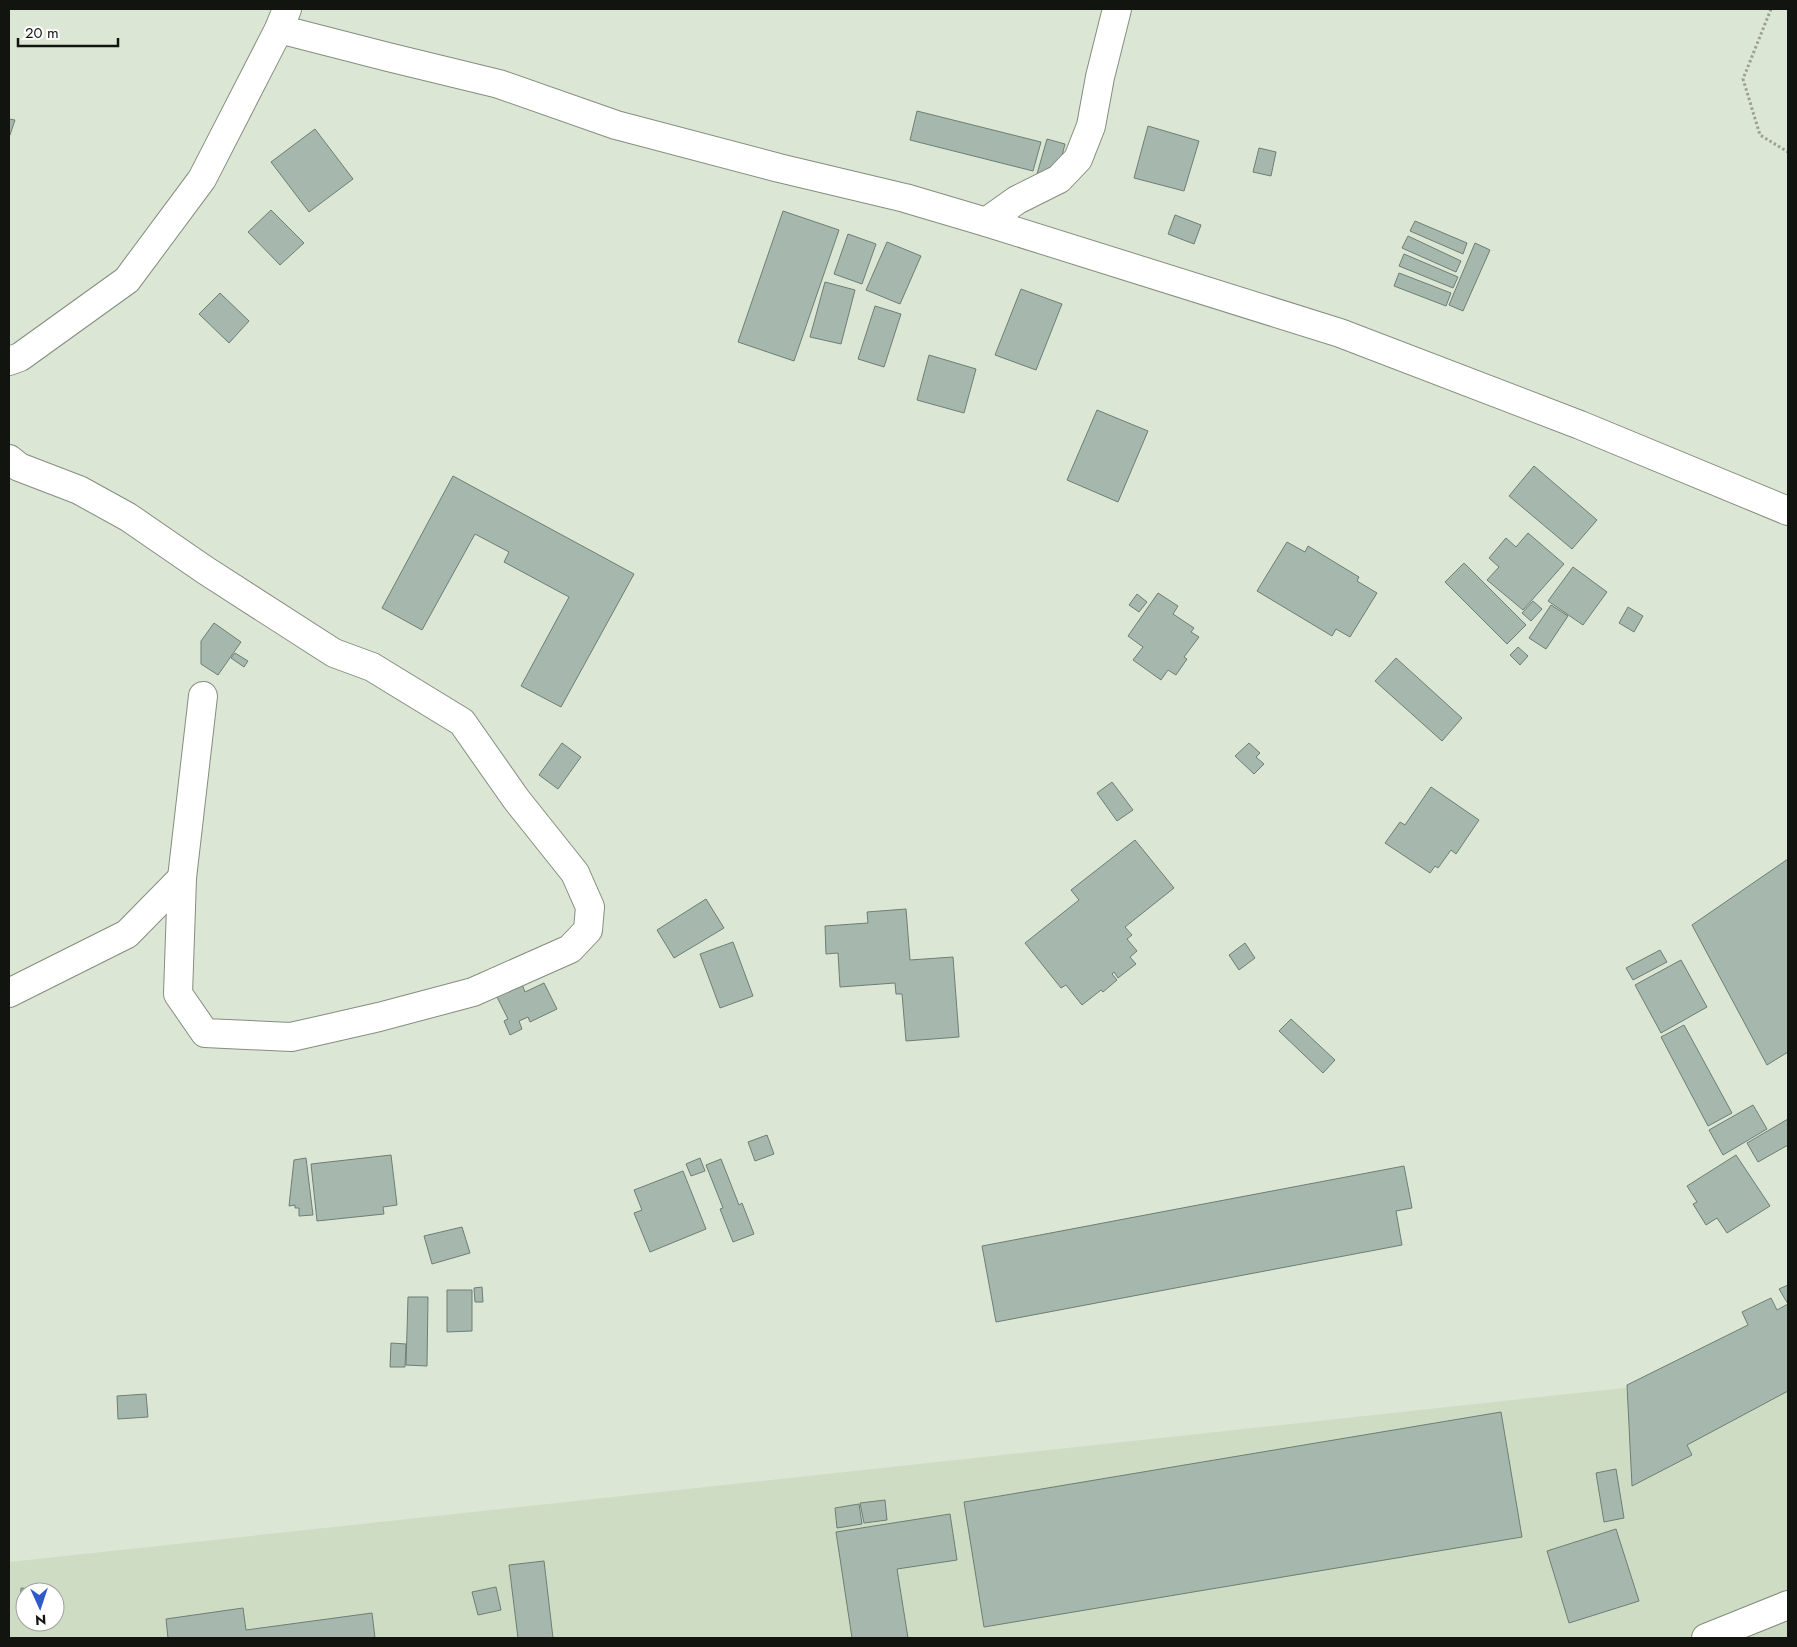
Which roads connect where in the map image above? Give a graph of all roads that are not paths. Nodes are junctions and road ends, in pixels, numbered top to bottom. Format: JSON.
{"nodes":[{"id":1,"x":1117,"y":9,"type":"edge"},
{"id":2,"x":283,"y":19,"type":"edge"},
{"id":3,"x":986,"y":222,"type":"junction"},
{"id":4,"x":9,"y":361,"type":"edge"},
{"id":5,"x":9,"y":459,"type":"edge"},
{"id":6,"x":1788,"y":511,"type":"edge"},
{"id":7,"x":203,"y":696,"type":"dead end"},
{"id":8,"x":182,"y":878,"type":"junction"},
{"id":9,"x":9,"y":993,"type":"edge"},
{"id":10,"x":1788,"y":1605,"type":"edge"},
{"id":11,"x":1706,"y":1638,"type":"edge"}],
"edges":[{"from":1,"to":3,"type":"street"},
{"from":2,"to":3,"type":"street"},
{"from":2,"to":4,"type":"street"},
{"from":3,"to":6,"type":"street"},
{"from":5,"to":8,"type":"street"},
{"from":7,"to":8,"type":"street"},
{"from":8,"to":9,"type":"street"},
{"from":10,"to":11,"type":"street"}]}
